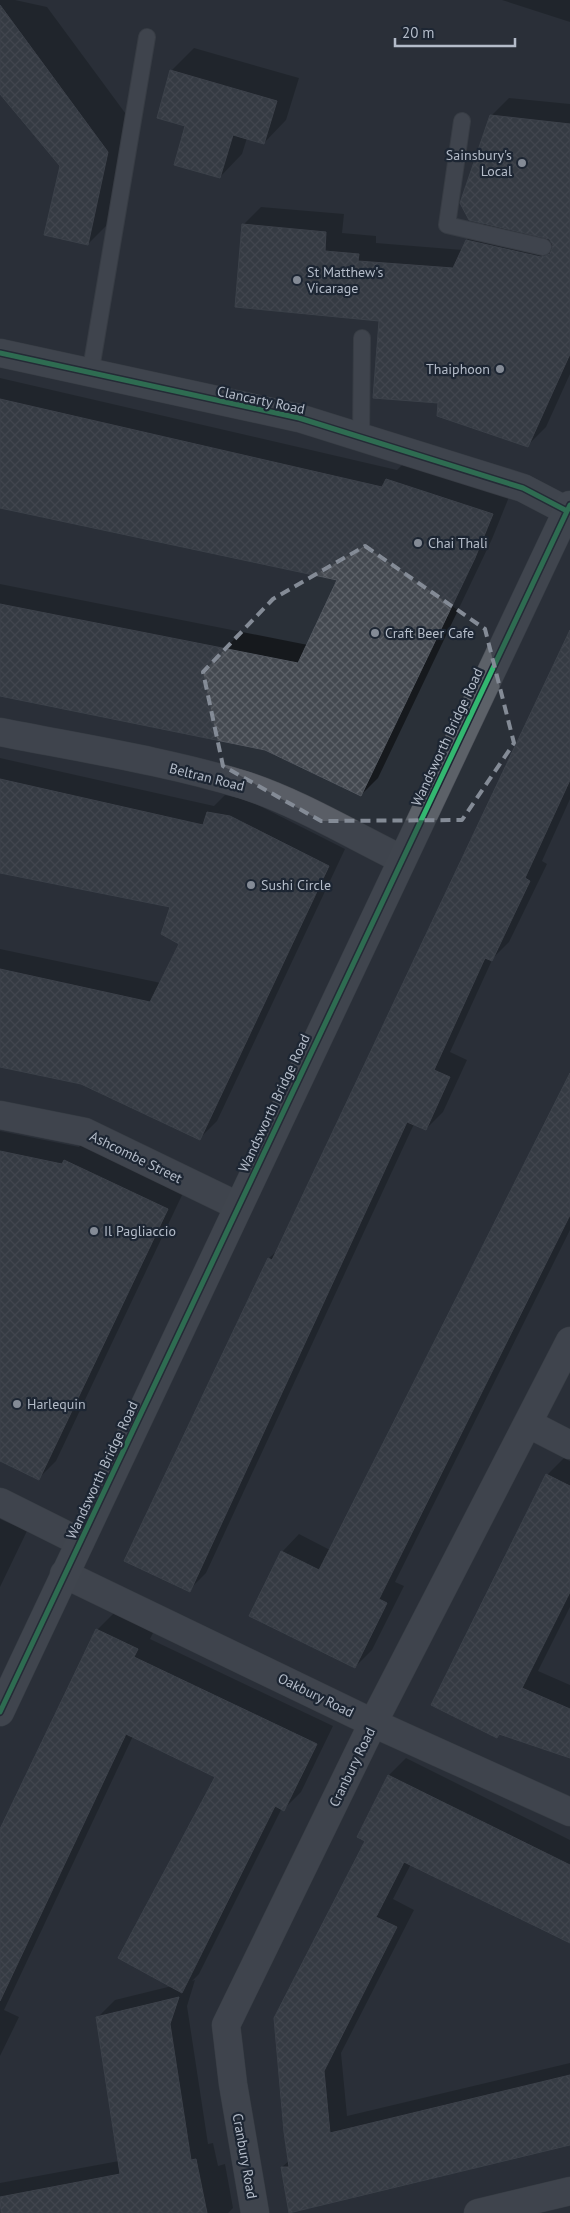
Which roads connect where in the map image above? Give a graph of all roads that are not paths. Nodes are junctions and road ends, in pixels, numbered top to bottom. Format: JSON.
{"nodes":[{"id":1,"x":147,"y":36,"type":"dead end"},
{"id":2,"x":462,"y":121,"type":"dead end"},
{"id":3,"x":543,"y":247,"type":"dead end"},
{"id":4,"x":362,"y":338,"type":"dead end"},
{"id":5,"x":0,"y":354,"type":"edge"},
{"id":6,"x":90,"y":374,"type":"junction"},
{"id":7,"x":360,"y":436,"type":"junction"},
{"id":8,"x":569,"y":508,"type":"edge"},
{"id":9,"x":0,"y":732,"type":"edge"},
{"id":10,"x":402,"y":859,"type":"junction"},
{"id":11,"x":0,"y":1115,"type":"edge"},
{"id":12,"x":238,"y":1206,"type":"junction"},
{"id":13,"x":570,"y":1342,"type":"edge"},
{"id":14,"x":529,"y":1424,"type":"junction"},
{"id":15,"x":570,"y":1445,"type":"edge"},
{"id":16,"x":0,"y":1502,"type":"edge"},
{"id":17,"x":80,"y":1542,"type":"junction"},
{"id":18,"x":64,"y":1574,"type":"junction"},
{"id":19,"x":0,"y":1712,"type":"edge"},
{"id":20,"x":374,"y":1723,"type":"junction"},
{"id":21,"x":570,"y":1812,"type":"edge"},
{"id":22,"x":570,"y":2191,"type":"edge"},
{"id":23,"x":255,"y":2213,"type":"edge"},
{"id":24,"x":478,"y":2213,"type":"edge"}],
"edges":[{"from":1,"to":6,"type":"lane"},
{"from":2,"to":3,"type":"lane"},
{"from":4,"to":7,"type":"lane"},
{"from":5,"to":6,"type":"street","name":"Clancarty Road"},
{"from":6,"to":7,"type":"street","name":"Clancarty Road"},
{"from":7,"to":8,"type":"street","name":"Clancarty Road"},
{"from":8,"to":10,"type":"main road","name":"Wandsworth Bridge Road"},
{"from":9,"to":10,"type":"street","name":"Beltran Road"},
{"from":10,"to":12,"type":"main road","name":"Wandsworth Bridge Road"},
{"from":11,"to":12,"type":"street","name":"Ashcombe Street"},
{"from":12,"to":17,"type":"main road","name":"Wandsworth Bridge Road"},
{"from":13,"to":14,"type":"street","name":"Cranbury Road"},
{"from":14,"to":15,"type":"street"},
{"from":14,"to":20,"type":"street","name":"Cranbury Road"},
{"from":16,"to":17,"type":"street"},
{"from":17,"to":18,"type":"main road","name":"Wandsworth Bridge Road"},
{"from":18,"to":19,"type":"main road","name":"Wandsworth Bridge Road"},
{"from":18,"to":20,"type":"street","name":"Oakbury Road"},
{"from":20,"to":21,"type":"street","name":"Oakbury Road"},
{"from":20,"to":23,"type":"street","name":"Cranbury Road"},
{"from":22,"to":24,"type":"street"}]}
